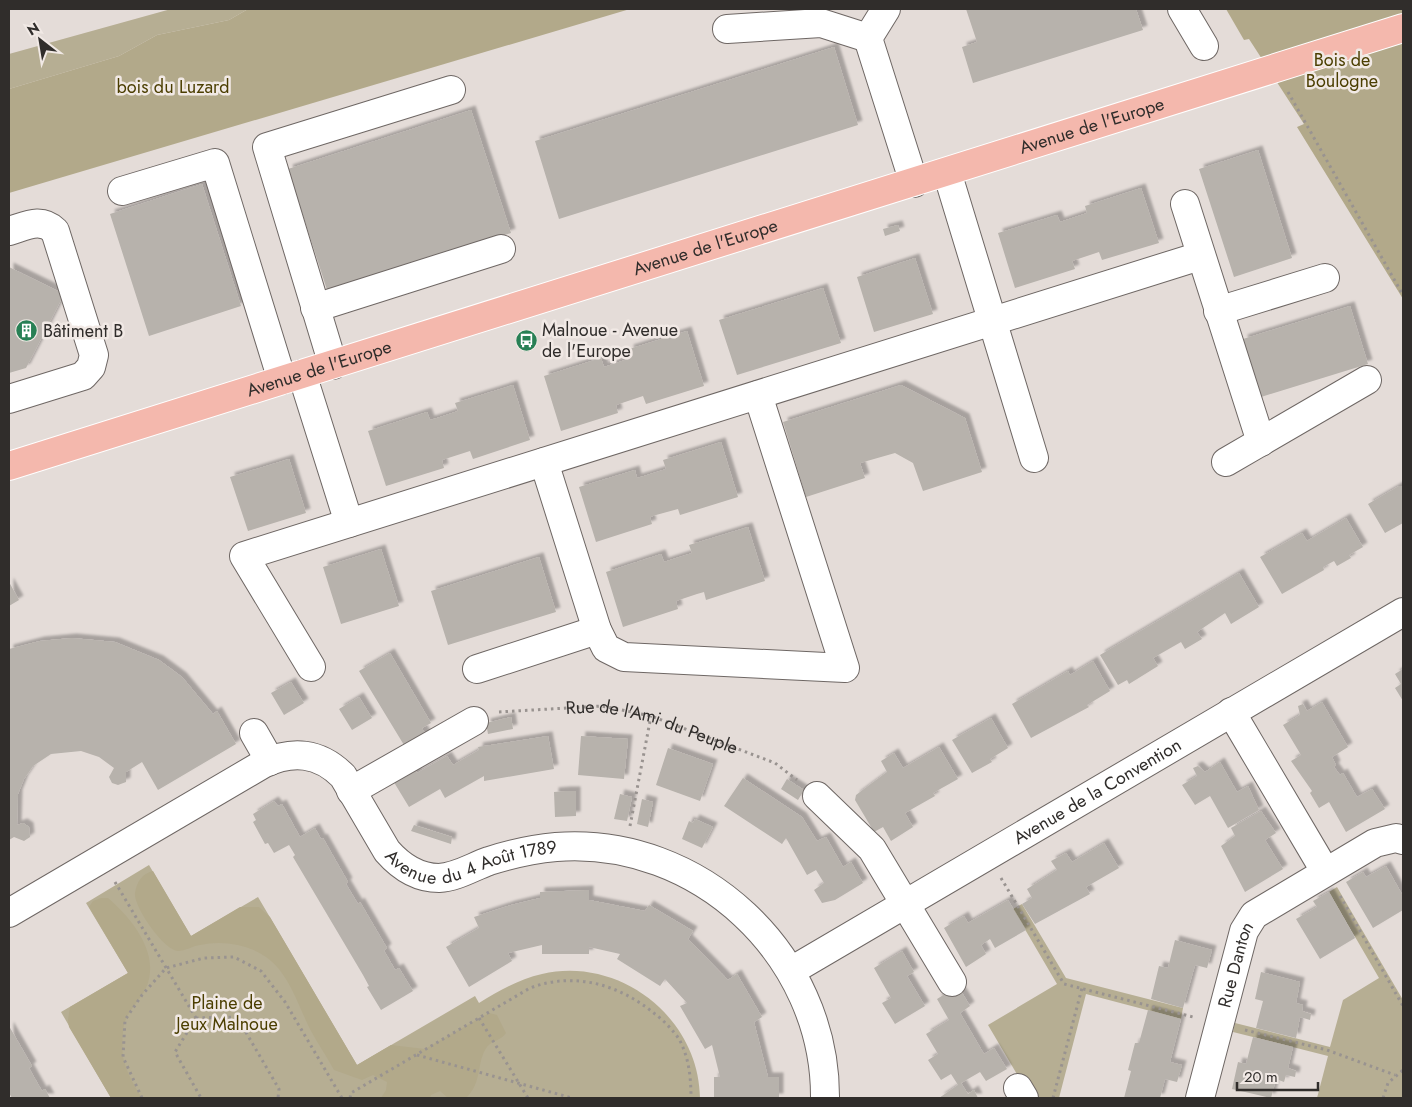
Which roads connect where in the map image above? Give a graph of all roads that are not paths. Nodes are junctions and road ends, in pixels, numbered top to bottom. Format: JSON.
{"nodes":[{"id":1,"x":886,"y":9,"type":"edge"},
{"id":2,"x":1182,"y":9,"type":"edge"},
{"id":3,"x":1403,"y":28,"type":"edge"},
{"id":4,"x":727,"y":29,"type":"dead end"},
{"id":5,"x":868,"y":38,"type":"junction"},
{"id":6,"x":1204,"y":46,"type":"dead end"},
{"id":7,"x":452,"y":90,"type":"dead end"},
{"id":8,"x":947,"y":172,"type":"junction"},
{"id":9,"x":914,"y":183,"type":"junction"},
{"id":10,"x":122,"y":191,"type":"dead end"},
{"id":11,"x":1185,"y":204,"type":"dead end"},
{"id":12,"x":9,"y":232,"type":"edge"},
{"id":13,"x":502,"y":249,"type":"dead end"},
{"id":14,"x":1200,"y":256,"type":"junction"},
{"id":15,"x":1325,"y":278,"type":"dead end"},
{"id":16,"x":315,"y":308,"type":"junction"},
{"id":17,"x":1218,"y":311,"type":"junction"},
{"id":18,"x":992,"y":321,"type":"junction"},
{"id":19,"x":333,"y":364,"type":"junction"},
{"id":20,"x":292,"y":377,"type":"junction"},
{"id":21,"x":1367,"y":380,"type":"dead end"},
{"id":22,"x":758,"y":395,"type":"junction"},
{"id":23,"x":9,"y":399,"type":"edge"},
{"id":24,"x":1261,"y":442,"type":"junction"},
{"id":25,"x":1034,"y":458,"type":"dead end"},
{"id":26,"x":544,"y":462,"type":"junction"},
{"id":27,"x":1226,"y":462,"type":"dead end"},
{"id":28,"x":9,"y":466,"type":"edge"},
{"id":29,"x":349,"y":523,"type":"junction"},
{"id":30,"x":1403,"y":612,"type":"edge"},
{"id":31,"x":597,"y":630,"type":"junction"},
{"id":32,"x":310,"y":667,"type":"dead end"},
{"id":33,"x":477,"y":669,"type":"dead end"},
{"id":34,"x":1231,"y":712,"type":"junction"},
{"id":35,"x":474,"y":721,"type":"road end"},
{"id":36,"x":254,"y":733,"type":"dead end"},
{"id":37,"x":270,"y":761,"type":"junction"},
{"id":38,"x":351,"y":791,"type":"junction"},
{"id":39,"x":817,"y":796,"type":"road end"},
{"id":40,"x":1403,"y":840,"type":"edge"},
{"id":41,"x":1326,"y":871,"type":"junction"},
{"id":42,"x":906,"y":902,"type":"junction"},
{"id":43,"x":9,"y":913,"type":"edge"},
{"id":44,"x":791,"y":972,"type":"junction"},
{"id":45,"x":952,"y":982,"type":"dead end"},
{"id":46,"x":825,"y":1098,"type":"edge"},
{"id":47,"x":1200,"y":1098,"type":"edge"}],
"edges":[{"from":1,"to":5,"type":"street"},
{"from":2,"to":6,"type":"street"},
{"from":3,"to":8,"type":"main road","name":"Avenue de l'Europe"},
{"from":4,"to":5,"type":"street"},
{"from":5,"to":9,"type":"street"},
{"from":7,"to":16,"type":"street"},
{"from":8,"to":9,"type":"main road","name":"Avenue de l'Europe"},
{"from":8,"to":18,"type":"street"},
{"from":9,"to":19,"type":"main road","name":"Avenue de l'Europe"},
{"from":10,"to":20,"type":"street"},
{"from":11,"to":14,"type":"street"},
{"from":12,"to":23,"type":"street"},
{"from":13,"to":16,"type":"street"},
{"from":14,"to":17,"type":"street"},
{"from":14,"to":18,"type":"street"},
{"from":15,"to":17,"type":"street"},
{"from":16,"to":19,"type":"street"},
{"from":17,"to":24,"type":"street"},
{"from":18,"to":22,"type":"street"},
{"from":18,"to":25,"type":"street"},
{"from":19,"to":20,"type":"main road","name":"Avenue de l'Europe"},
{"from":20,"to":28,"type":"main road","name":"Avenue de l'Europe"},
{"from":20,"to":29,"type":"street"},
{"from":21,"to":24,"type":"street"},
{"from":22,"to":26,"type":"street"},
{"from":22,"to":31,"type":"street"},
{"from":24,"to":27,"type":"street"},
{"from":26,"to":29,"type":"street"},
{"from":26,"to":31,"type":"street"},
{"from":29,"to":32,"type":"street"},
{"from":30,"to":34,"type":"street","name":"Avenue de la Convention"},
{"from":31,"to":33,"type":"street"},
{"from":34,"to":41,"type":"street"},
{"from":34,"to":42,"type":"street","name":"Avenue de la Convention"},
{"from":35,"to":38,"type":"street"},
{"from":36,"to":37,"type":"street"},
{"from":37,"to":38,"type":"street","name":"Avenue du 4 Août 1789"},
{"from":37,"to":43,"type":"street","name":"Avenue du 4 Août 1789"},
{"from":38,"to":44,"type":"street","name":"Avenue du 4 Août 1789"},
{"from":39,"to":42,"type":"street"},
{"from":40,"to":41,"type":"street","name":"Rue Danton"},
{"from":41,"to":47,"type":"street","name":"Rue Danton"},
{"from":42,"to":44,"type":"street","name":"Avenue de la Convention"},
{"from":42,"to":45,"type":"street"},
{"from":44,"to":46,"type":"street","name":"Avenue du 4 Août 1789"}]}
